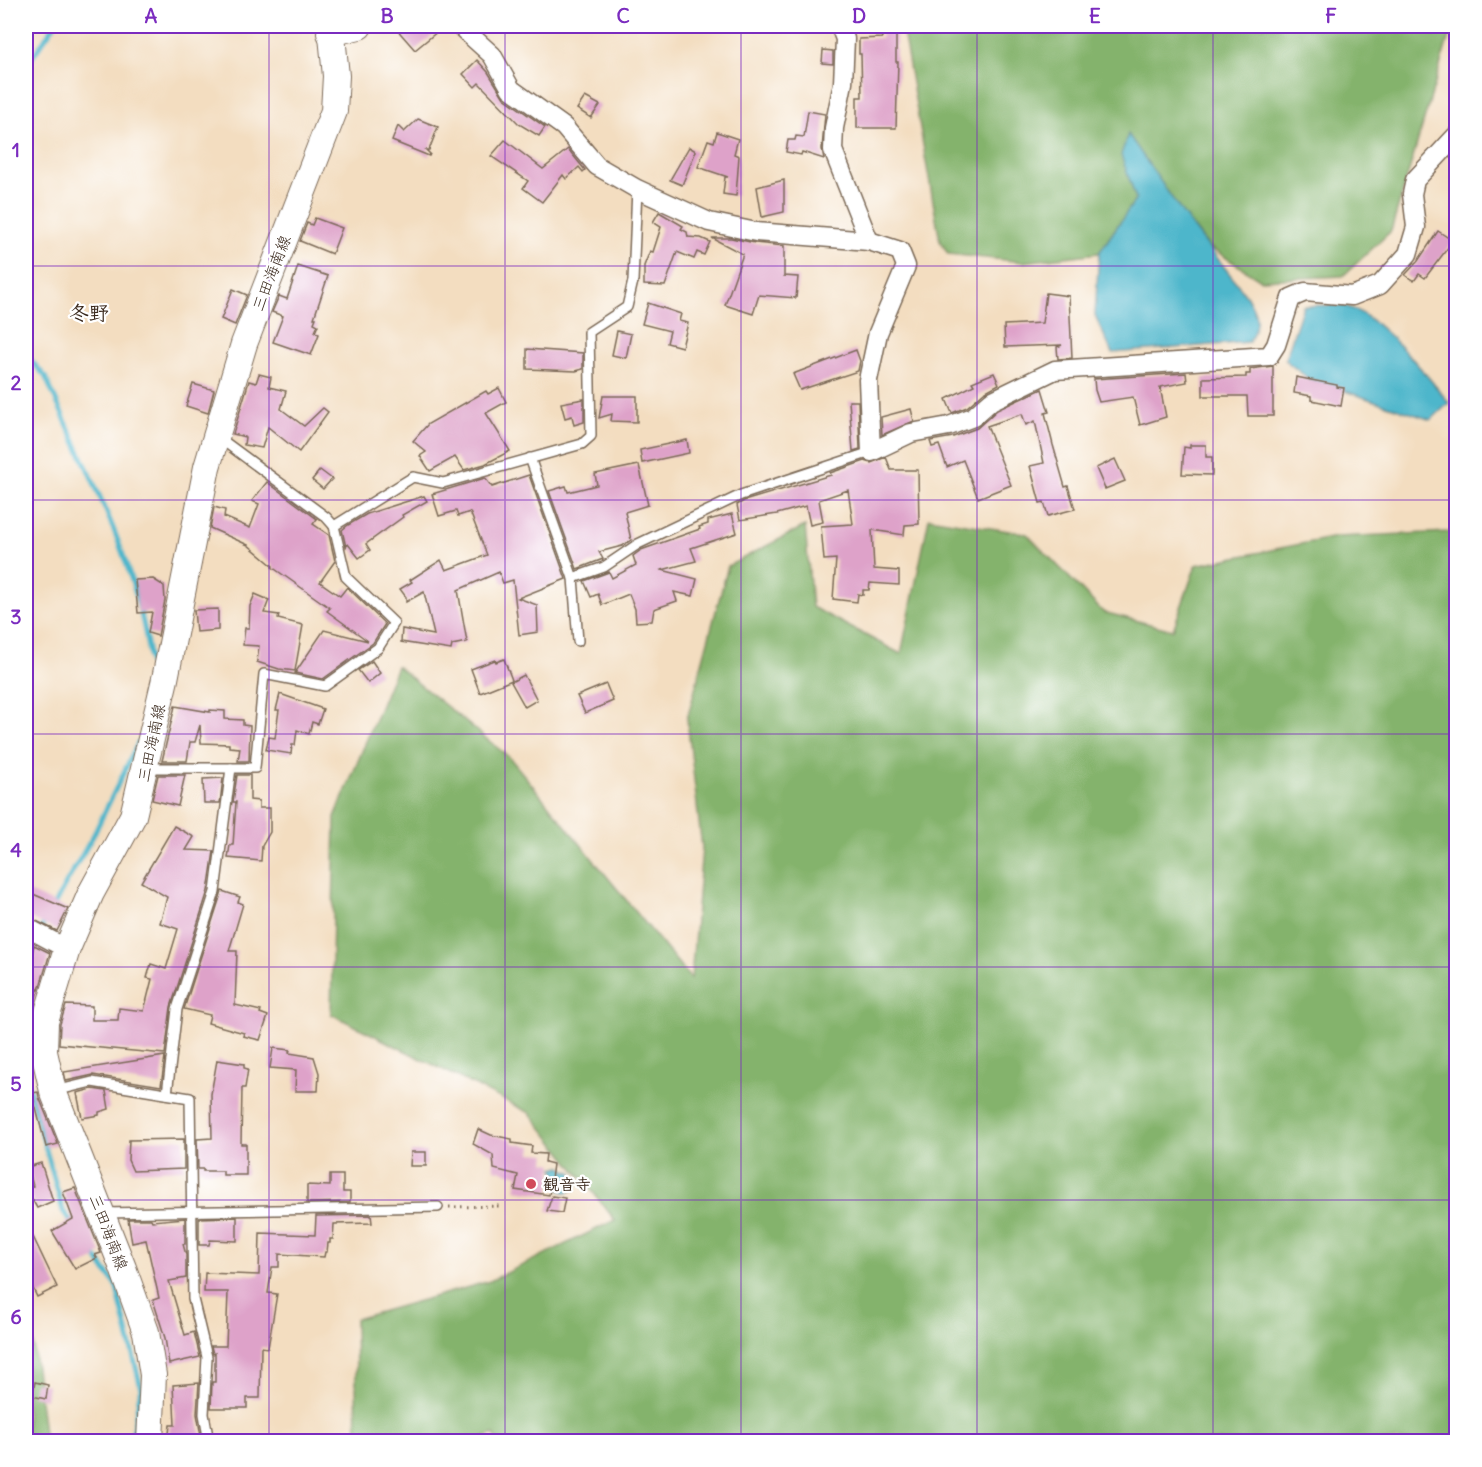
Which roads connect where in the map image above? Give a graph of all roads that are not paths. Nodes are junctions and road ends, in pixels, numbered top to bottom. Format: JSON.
{"nodes":[{"id":1,"x":359,"y":26,"type":"edge"},
{"id":2,"x":460,"y":26,"type":"edge"},
{"id":3,"x":840,"y":26,"type":"edge"},
{"id":4,"x":329,"y":28,"type":"edge"},
{"id":5,"x":1456,"y":136,"type":"edge"},
{"id":6,"x":637,"y":189,"type":"junction"},
{"id":7,"x":870,"y":241,"type":"junction"},
{"id":8,"x":216,"y":435,"type":"junction"},
{"id":9,"x":871,"y":452,"type":"junction"},
{"id":10,"x":530,"y":458,"type":"junction"},
{"id":11,"x":334,"y":526,"type":"junction"},
{"id":12,"x":573,"y":578,"type":"junction"},
{"id":13,"x":578,"y":641,"type":"dead end"},
{"id":14,"x":146,"y":768,"type":"junction"},
{"id":15,"x":231,"y":768,"type":"junction"},
{"id":16,"x":26,"y":927,"type":"edge"},
{"id":17,"x":67,"y":949,"type":"junction"},
{"id":18,"x":53,"y":1091,"type":"junction"},
{"id":19,"x":167,"y":1094,"type":"junction"},
{"id":20,"x":438,"y":1207,"type":"road end"},
{"id":21,"x":192,"y":1212,"type":"junction"},
{"id":22,"x":102,"y":1213,"type":"junction"},
{"id":23,"x":150,"y":1442,"type":"edge"},
{"id":24,"x":209,"y":1442,"type":"edge"}],
"edges":[{"from":1,"to":4,"type":"main road"},
{"from":2,"to":6,"type":"street"},
{"from":3,"to":7,"type":"street"},
{"from":4,"to":8,"type":"main road","name":"三田海南線"},
{"from":5,"to":9,"type":"street"},
{"from":6,"to":7,"type":"street"},
{"from":6,"to":10,"type":"lane"},
{"from":7,"to":9,"type":"street"},
{"from":8,"to":11,"type":"lane"},
{"from":8,"to":14,"type":"main road","name":"三田海南線"},
{"from":9,"to":12,"type":"lane"},
{"from":10,"to":11,"type":"lane"},
{"from":10,"to":12,"type":"lane"},
{"from":11,"to":15,"type":"lane"},
{"from":12,"to":13,"type":"lane"},
{"from":14,"to":15,"type":"lane"},
{"from":14,"to":17,"type":"main road","name":"三田海南線"},
{"from":15,"to":19,"type":"lane"},
{"from":16,"to":17,"type":"street"},
{"from":17,"to":18,"type":"main road","name":"三田海南線"},
{"from":18,"to":19,"type":"lane"},
{"from":18,"to":22,"type":"main road","name":"三田海南線"},
{"from":19,"to":21,"type":"lane"},
{"from":20,"to":21,"type":"lane"},
{"from":21,"to":22,"type":"lane"},
{"from":21,"to":24,"type":"lane"},
{"from":22,"to":23,"type":"main road","name":"三田海南線"}]}
